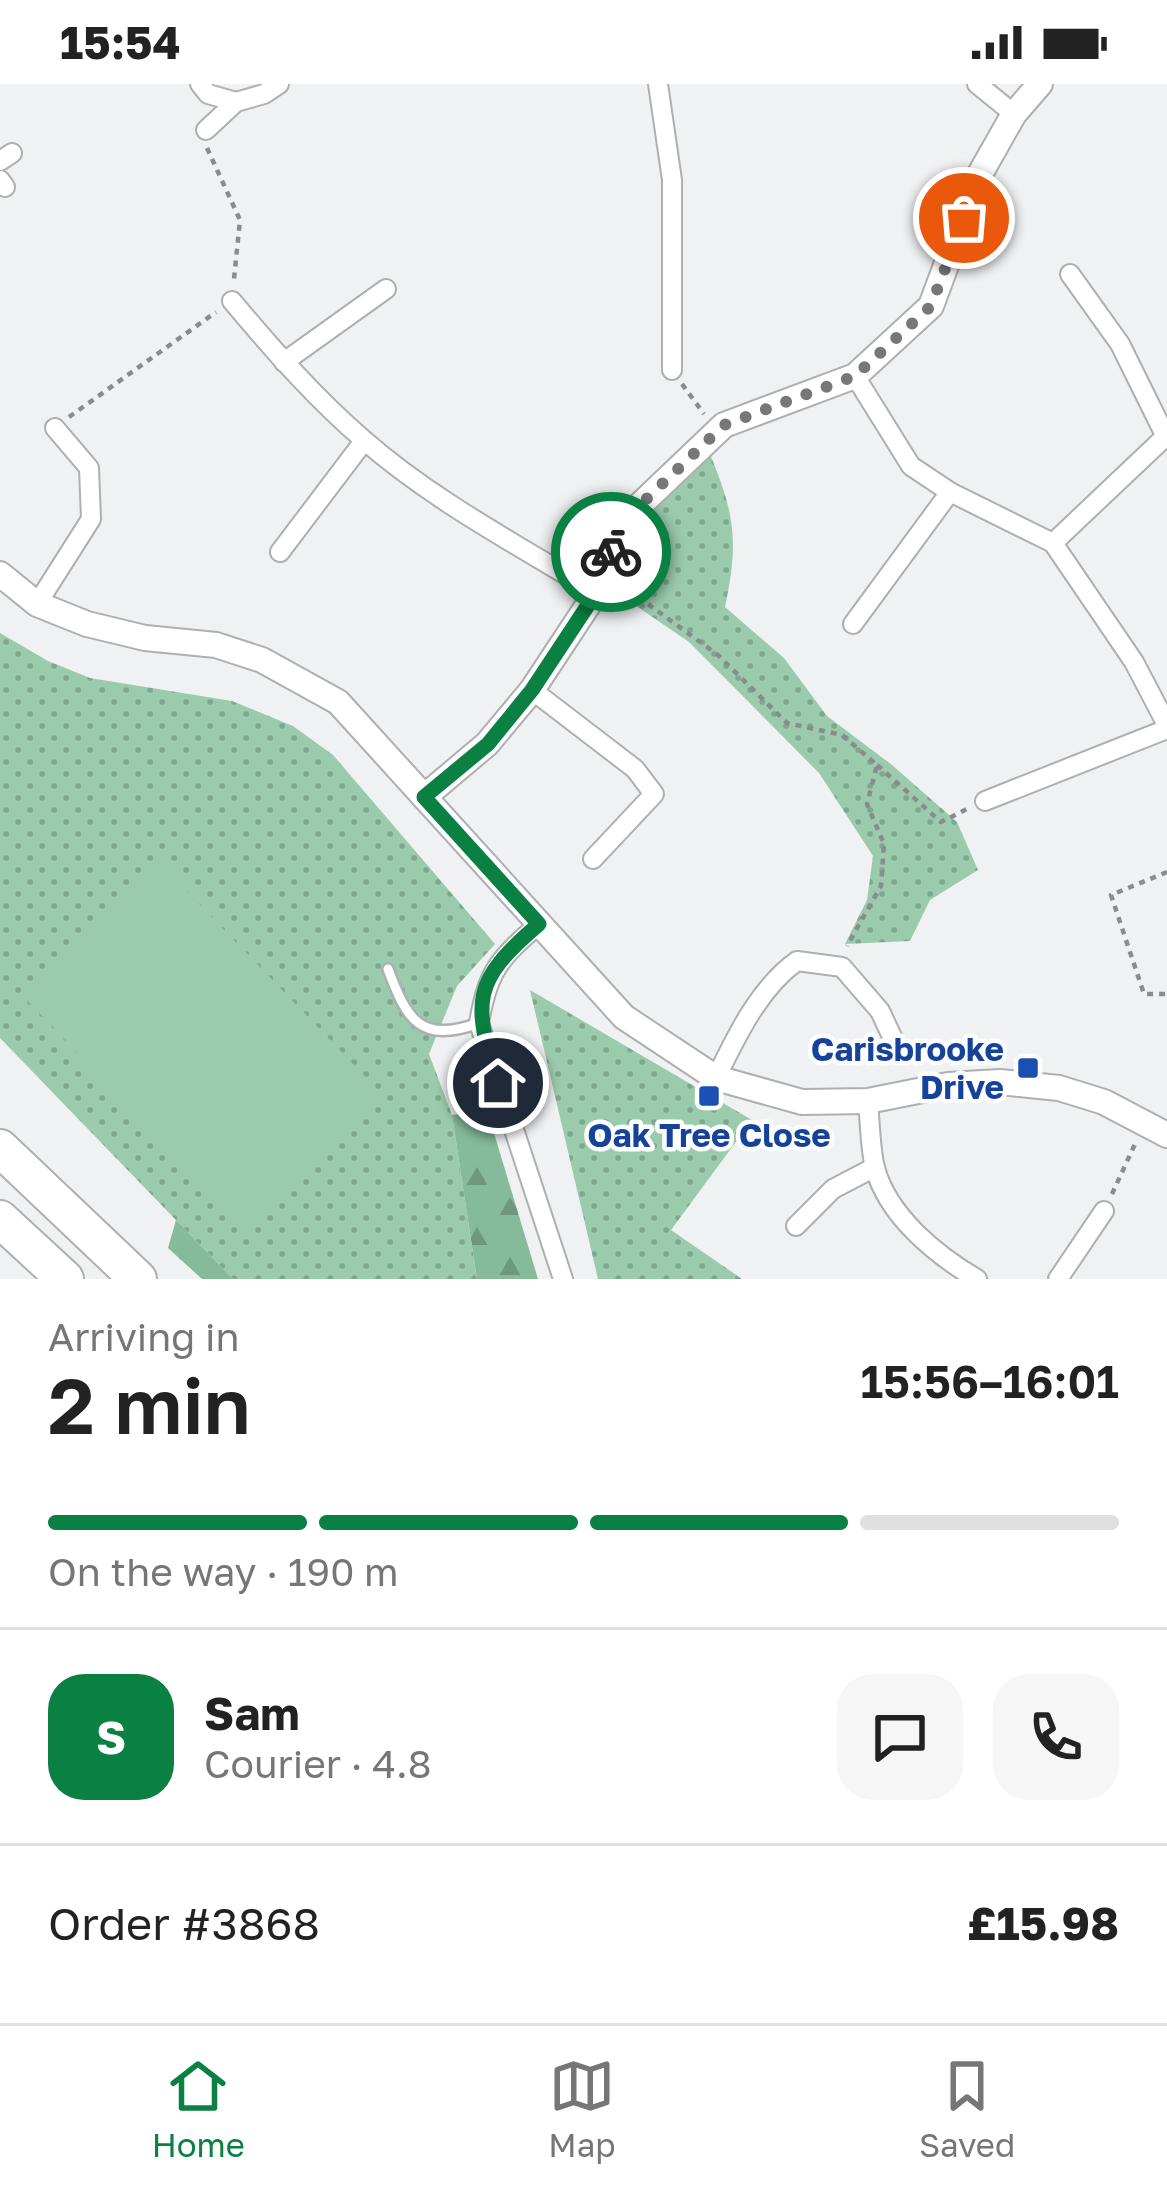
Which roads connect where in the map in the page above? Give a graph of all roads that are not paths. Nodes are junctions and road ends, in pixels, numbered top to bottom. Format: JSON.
{"nodes":[{"id":1,"x":200,"y":84,"type":"edge"},
{"id":2,"x":279,"y":84,"type":"edge"},
{"id":3,"x":658,"y":84,"type":"edge"},
{"id":4,"x":977,"y":84,"type":"edge"},
{"id":5,"x":1040,"y":84,"type":"edge"},
{"id":6,"x":236,"y":102,"type":"junction"},
{"id":7,"x":1014,"y":114,"type":"junction"},
{"id":8,"x":206,"y":130,"type":"road end"},
{"id":9,"x":1070,"y":274,"type":"dead end"},
{"id":10,"x":386,"y":290,"type":"dead end"},
{"id":11,"x":232,"y":301,"type":"road end"},
{"id":12,"x":284,"y":362,"type":"junction"},
{"id":13,"x":672,"y":370,"type":"road end"},
{"id":14,"x":855,"y":376,"type":"junction"},
{"id":15,"x":55,"y":428,"type":"road end"},
{"id":16,"x":1166,"y":435,"type":"edge"},
{"id":17,"x":364,"y":441,"type":"junction"},
{"id":18,"x":950,"y":492,"type":"junction"},
{"id":19,"x":1053,"y":543,"type":"junction"},
{"id":20,"x":280,"y":552,"type":"dead end"},
{"id":21,"x":0,"y":574,"type":"edge"},
{"id":22,"x":598,"y":581,"type":"junction"},
{"id":23,"x":37,"y":604,"type":"junction"},
{"id":24,"x":854,"y":624,"type":"dead end"},
{"id":25,"x":532,"y":690,"type":"junction"},
{"id":26,"x":1167,"y":727,"type":"edge"},
{"id":27,"x":424,"y":797,"type":"junction"},
{"id":28,"x":985,"y":801,"type":"road end"},
{"id":29,"x":593,"y":860,"type":"dead end"},
{"id":30,"x":539,"y":924,"type":"junction"},
{"id":31,"x":388,"y":969,"type":"dead end"},
{"id":32,"x":479,"y":1023,"type":"junction"},
{"id":33,"x":895,"y":1041,"type":"dead end"},
{"id":34,"x":716,"y":1078,"type":"junction"},
{"id":35,"x":868,"y":1101,"type":"junction"},
{"id":36,"x":1156,"y":1129,"type":"edge"},
{"id":37,"x":0,"y":1148,"type":"edge"},
{"id":38,"x":875,"y":1168,"type":"junction"},
{"id":39,"x":1104,"y":1211,"type":"road end"},
{"id":40,"x":0,"y":1219,"type":"edge"},
{"id":41,"x":796,"y":1226,"type":"dead end"},
{"id":42,"x":65,"y":1279,"type":"edge"},
{"id":43,"x":138,"y":1279,"type":"edge"},
{"id":44,"x":563,"y":1279,"type":"edge"},
{"id":45,"x":977,"y":1279,"type":"edge"},
{"id":46,"x":1058,"y":1279,"type":"edge"}],
"edges":[{"from":1,"to":6,"type":"street"},
{"from":2,"to":6,"type":"street"},
{"from":3,"to":13,"type":"street"},
{"from":4,"to":7,"type":"street"},
{"from":5,"to":7,"type":"street"},
{"from":6,"to":8,"type":"street"},
{"from":7,"to":14,"type":"street"},
{"from":9,"to":16,"type":"street"},
{"from":10,"to":12,"type":"street"},
{"from":11,"to":12,"type":"street"},
{"from":12,"to":17,"type":"street"},
{"from":14,"to":18,"type":"street"},
{"from":14,"to":22,"type":"street"},
{"from":15,"to":23,"type":"street"},
{"from":16,"to":19,"type":"street"},
{"from":17,"to":20,"type":"street"},
{"from":17,"to":22,"type":"street"},
{"from":18,"to":19,"type":"street"},
{"from":18,"to":24,"type":"street"},
{"from":19,"to":26,"type":"street"},
{"from":21,"to":23,"type":"street"},
{"from":22,"to":25,"type":"street"},
{"from":23,"to":27,"type":"street"},
{"from":25,"to":27,"type":"street"},
{"from":25,"to":29,"type":"street"},
{"from":26,"to":28,"type":"street"},
{"from":27,"to":30,"type":"street"},
{"from":30,"to":32,"type":"street"},
{"from":30,"to":34,"type":"street"},
{"from":31,"to":32,"type":"lane"},
{"from":32,"to":44,"type":"street"},
{"from":33,"to":34,"type":"street"},
{"from":34,"to":35,"type":"street"},
{"from":35,"to":36,"type":"street"},
{"from":35,"to":38,"type":"street"},
{"from":37,"to":43,"type":"highway"},
{"from":38,"to":41,"type":"street"},
{"from":38,"to":45,"type":"street"},
{"from":39,"to":46,"type":"street"},
{"from":40,"to":42,"type":"highway"}]}
